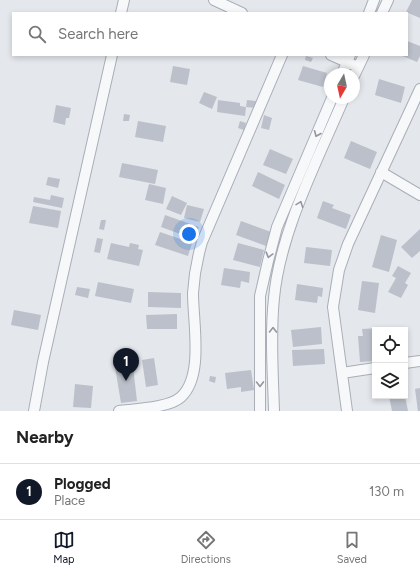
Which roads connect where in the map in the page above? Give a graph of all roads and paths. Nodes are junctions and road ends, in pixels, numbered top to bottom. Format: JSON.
{"nodes":[{"id":1,"x":124,"y":0,"type":"edge"},
{"id":2,"x":214,"y":0,"type":"edge"},
{"id":3,"x":374,"y":0,"type":"edge"},
{"id":4,"x":388,"y":0,"type":"edge"},
{"id":5,"x":121,"y":12,"type":"edge"},
{"id":6,"x":240,"y":12,"type":"edge"},
{"id":7,"x":369,"y":12,"type":"edge"},
{"id":8,"x":382,"y":12,"type":"edge"},
{"id":9,"x":112,"y":56,"type":"edge"},
{"id":10,"x":282,"y":56,"type":"edge"},
{"id":11,"x":336,"y":56,"type":"edge"},
{"id":12,"x":364,"y":56,"type":"edge"},
{"id":13,"x":349,"y":59,"type":"edge"},
{"id":14,"x":354,"y":68,"type":"edge"},
{"id":15,"x":358,"y":68,"type":"edge"},
{"id":16,"x":420,"y":89,"type":"edge"},
{"id":17,"x":329,"y":104,"type":"edge"},
{"id":18,"x":342,"y":104,"type":"edge"},
{"id":19,"x":382,"y":172,"type":"junction"},
{"id":20,"x":420,"y":195,"type":"edge"},
{"id":21,"x":420,"y":361,"type":"edge"},
{"id":22,"x":408,"y":363,"type":"edge"},
{"id":23,"x":372,"y":368,"type":"edge"},
{"id":24,"x":342,"y":373,"type":"junction"},
{"id":25,"x":34,"y":411,"type":"edge"},
{"id":26,"x":119,"y":411,"type":"edge"},
{"id":27,"x":260,"y":411,"type":"edge"},
{"id":28,"x":274,"y":411,"type":"edge"},
{"id":29,"x":347,"y":411,"type":"edge"}],
"edges":[{"from":1,"to":5,"type":"street"},
{"from":2,"to":6,"type":"street"},
{"from":3,"to":7,"type":"street"},
{"from":4,"to":8,"type":"street"},
{"from":9,"to":25,"type":"street"},
{"from":10,"to":26,"type":"street"},
{"from":11,"to":13,"type":"street"},
{"from":12,"to":15,"type":"street"},
{"from":13,"to":14,"type":"street"},
{"from":16,"to":19,"type":"street"},
{"from":17,"to":27,"type":"street","one_way":true},
{"from":28,"to":18,"type":"street","one_way":true},
{"from":19,"to":20,"type":"street"},
{"from":19,"to":24,"type":"street"},
{"from":21,"to":22,"type":"street"},
{"from":23,"to":24,"type":"street"},
{"from":24,"to":29,"type":"street"}]}
